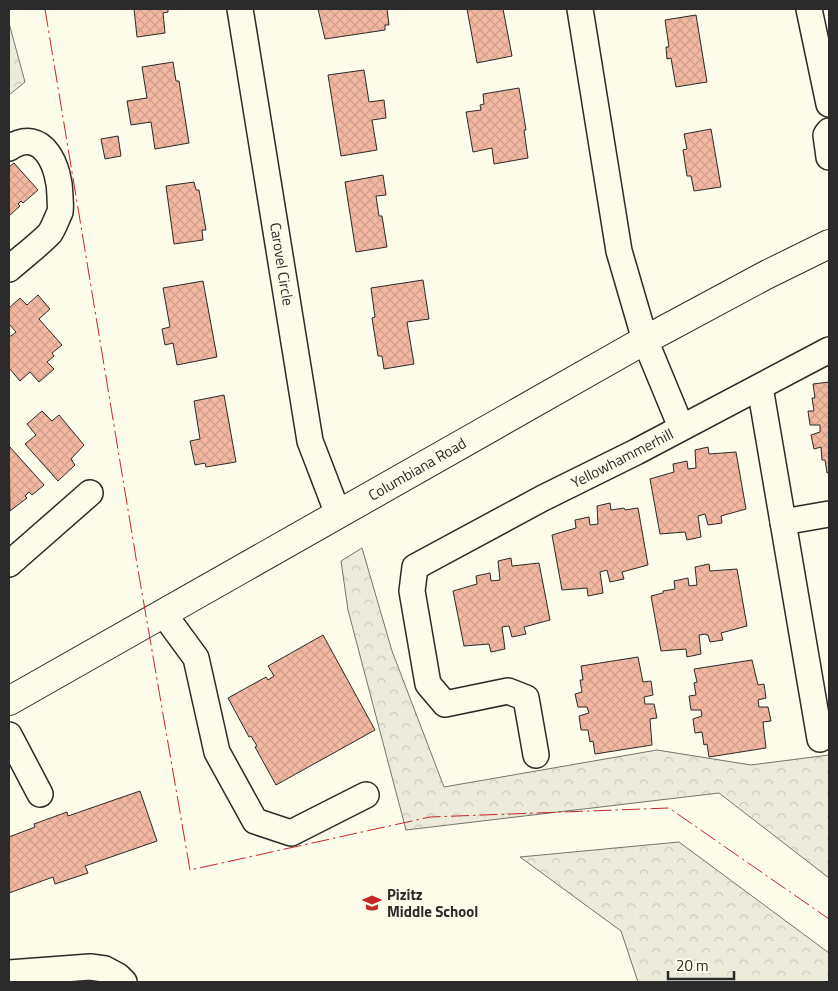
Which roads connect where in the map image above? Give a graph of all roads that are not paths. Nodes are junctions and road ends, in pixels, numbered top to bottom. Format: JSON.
{"nodes":[{"id":1,"x":240,"y":9,"type":"edge"},
{"id":2,"x":580,"y":9,"type":"edge"},
{"id":3,"x":809,"y":9,"type":"edge"},
{"id":4,"x":829,"y":104,"type":"edge"},
{"id":5,"x":829,"y":131,"type":"edge"},
{"id":6,"x":9,"y":148,"type":"edge"},
{"id":7,"x":829,"y":157,"type":"edge"},
{"id":8,"x":829,"y":244,"type":"edge"},
{"id":9,"x":9,"y":269,"type":"edge"},
{"id":10,"x":645,"y":340,"type":"junction"},
{"id":11,"x":829,"y":350,"type":"edge"},
{"id":12,"x":760,"y":386,"type":"junction"},
{"id":13,"x":681,"y":427,"type":"junction"},
{"id":14,"x":90,"y":493,"type":"dead end"},
{"id":15,"x":338,"y":514,"type":"junction"},
{"id":16,"x":829,"y":514,"type":"edge"},
{"id":17,"x":783,"y":522,"type":"junction"},
{"id":18,"x":9,"y":564,"type":"edge"},
{"id":19,"x":163,"y":613,"type":"junction"},
{"id":20,"x":9,"y":701,"type":"edge"},
{"id":21,"x":9,"y":735,"type":"edge"},
{"id":22,"x":820,"y":739,"type":"dead end"},
{"id":23,"x":536,"y":755,"type":"dead end"},
{"id":24,"x":40,"y":794,"type":"dead end"},
{"id":25,"x":366,"y":795,"type":"dead end"},
{"id":26,"x":9,"y":973,"type":"edge"},
{"id":27,"x":124,"y":982,"type":"edge"}],
"edges":[{"from":1,"to":15,"type":"street","name":"Carovel Circle"},
{"from":2,"to":10,"type":"street"},
{"from":3,"to":4,"type":"street"},
{"from":5,"to":7,"type":"street"},
{"from":6,"to":9,"type":"street"},
{"from":8,"to":10,"type":"main road","name":"Columbiana Road"},
{"from":10,"to":13,"type":"street"},
{"from":10,"to":15,"type":"main road","name":"Columbiana Road"},
{"from":11,"to":12,"type":"street","name":"Yellowhammerhill"},
{"from":12,"to":13,"type":"street","name":"Yellowhammerhill"},
{"from":12,"to":17,"type":"street"},
{"from":13,"to":23,"type":"street","name":"Yellowhammerhill"},
{"from":14,"to":18,"type":"street"},
{"from":15,"to":19,"type":"main road","name":"Columbiana Road"},
{"from":16,"to":17,"type":"street"},
{"from":17,"to":22,"type":"street"},
{"from":19,"to":20,"type":"main road","name":"Columbiana Road"},
{"from":19,"to":25,"type":"street"},
{"from":21,"to":24,"type":"street"},
{"from":26,"to":27,"type":"street"}]}
